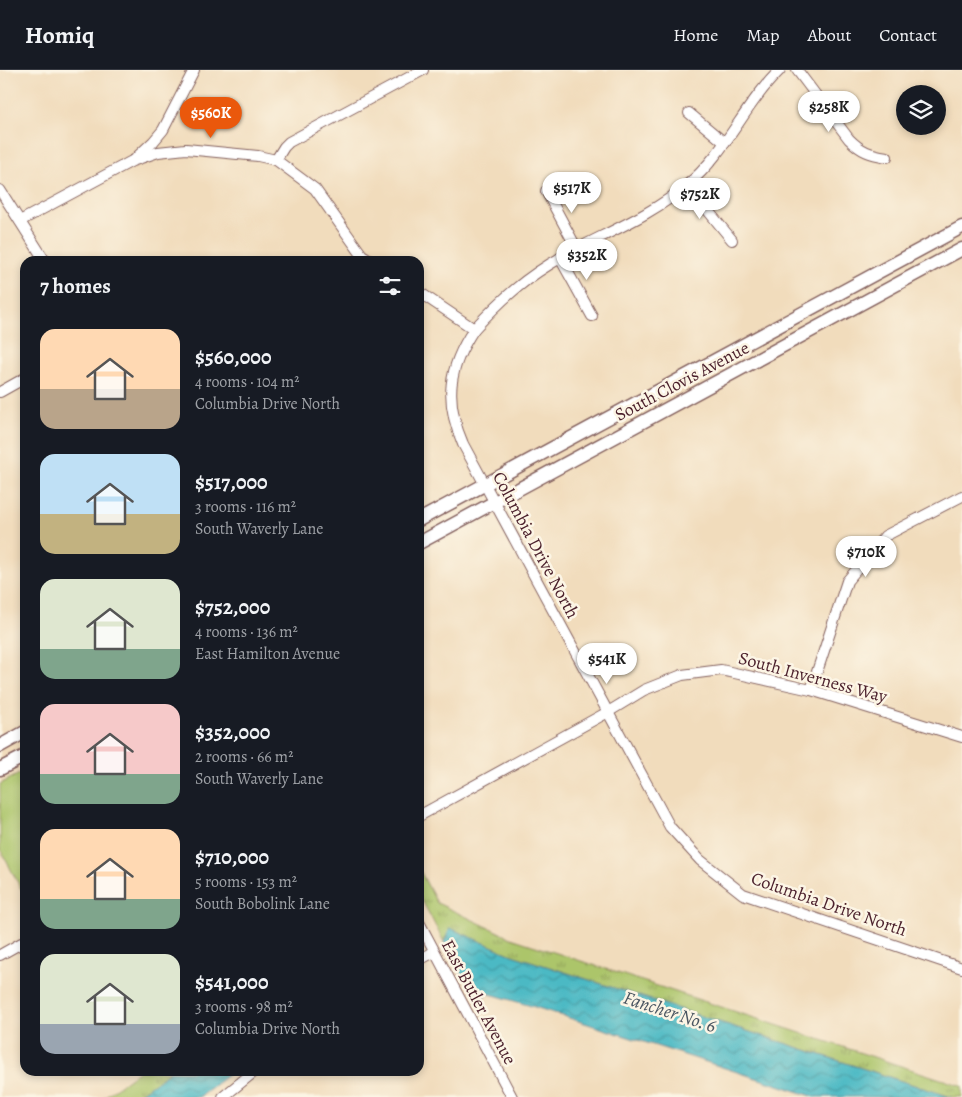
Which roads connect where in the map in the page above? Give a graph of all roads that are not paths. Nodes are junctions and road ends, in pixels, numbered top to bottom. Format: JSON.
{"nodes":[{"id":1,"x":194,"y":70,"type":"edge"},
{"id":2,"x":423,"y":70,"type":"edge"},
{"id":3,"x":780,"y":70,"type":"edge"},
{"id":4,"x":797,"y":70,"type":"edge"},
{"id":5,"x":689,"y":113,"type":"dead end"},
{"id":6,"x":725,"y":143,"type":"junction"},
{"id":7,"x":888,"y":157,"type":"dead end"},
{"id":8,"x":276,"y":160,"type":"junction"},
{"id":9,"x":132,"y":161,"type":"junction"},
{"id":10,"x":687,"y":185,"type":"junction"},
{"id":11,"x":0,"y":190,"type":"edge"},
{"id":12,"x":546,"y":191,"type":"dead end"},
{"id":13,"x":20,"y":220,"type":"junction"},
{"id":14,"x":962,"y":227,"type":"edge"},
{"id":15,"x":732,"y":240,"type":"dead end"},
{"id":16,"x":577,"y":249,"type":"junction"},
{"id":17,"x":962,"y":249,"type":"edge"},
{"id":18,"x":42,"y":256,"type":"edge"},
{"id":19,"x":364,"y":256,"type":"edge"},
{"id":20,"x":560,"y":258,"type":"junction"},
{"id":21,"x":424,"y":295,"type":"edge"},
{"id":22,"x":592,"y":316,"type":"dead end"},
{"id":23,"x":474,"y":328,"type":"junction"},
{"id":24,"x":20,"y":381,"type":"edge"},
{"id":25,"x":0,"y":392,"type":"edge"},
{"id":26,"x":485,"y":484,"type":"junction"},
{"id":27,"x":962,"y":496,"type":"edge"},
{"id":28,"x":494,"y":502,"type":"junction"},
{"id":29,"x":424,"y":517,"type":"edge"},
{"id":30,"x":424,"y":540,"type":"edge"},
{"id":31,"x":811,"y":690,"type":"junction"},
{"id":32,"x":608,"y":712,"type":"junction"},
{"id":33,"x":20,"y":735,"type":"edge"},
{"id":34,"x":962,"y":737,"type":"edge"},
{"id":35,"x":0,"y":746,"type":"edge"},
{"id":36,"x":20,"y":759,"type":"edge"},
{"id":37,"x":0,"y":769,"type":"edge"},
{"id":38,"x":424,"y":813,"type":"edge"},
{"id":39,"x":424,"y":932,"type":"edge"},
{"id":40,"x":20,"y":944,"type":"edge"},
{"id":41,"x":434,"y":952,"type":"junction"},
{"id":42,"x":0,"y":955,"type":"edge"},
{"id":43,"x":424,"y":957,"type":"edge"},
{"id":44,"x":962,"y":968,"type":"edge"},
{"id":45,"x":249,"y":1076,"type":"edge"},
{"id":46,"x":223,"y":1097,"type":"edge"},
{"id":47,"x":512,"y":1097,"type":"edge"}],
"edges":[{"from":1,"to":9,"type":"street"},
{"from":2,"to":8,"type":"street"},
{"from":3,"to":6,"type":"street","name":"Columbia Drive North"},
{"from":4,"to":7,"type":"street"},
{"from":5,"to":6,"type":"street"},
{"from":6,"to":10,"type":"street","name":"Columbia Drive North"},
{"from":8,"to":9,"type":"street"},
{"from":8,"to":19,"type":"street"},
{"from":9,"to":13,"type":"street"},
{"from":10,"to":15,"type":"street"},
{"from":10,"to":16,"type":"street","name":"Columbia Drive North"},
{"from":11,"to":13,"type":"street"},
{"from":12,"to":16,"type":"street"},
{"from":13,"to":18,"type":"street"},
{"from":14,"to":26,"type":"main road","name":"South Clovis Avenue"},
{"from":16,"to":20,"type":"street","name":"Columbia Drive North"},
{"from":17,"to":28,"type":"main road","name":"South Clovis Avenue"},
{"from":20,"to":22,"type":"street"},
{"from":20,"to":23,"type":"street","name":"Columbia Drive North"},
{"from":21,"to":23,"type":"street"},
{"from":23,"to":26,"type":"street","name":"Columbia Drive North"},
{"from":24,"to":25,"type":"street"},
{"from":26,"to":28,"type":"street","name":"Columbia Drive North"},
{"from":26,"to":29,"type":"main road","name":"South Clovis Avenue"},
{"from":27,"to":31,"type":"street"},
{"from":28,"to":30,"type":"main road","name":"South Clovis Avenue"},
{"from":28,"to":32,"type":"street","name":"Columbia Drive North"},
{"from":31,"to":32,"type":"street","name":"South Inverness Way"},
{"from":31,"to":34,"type":"street","name":"South Inverness Way"},
{"from":32,"to":38,"type":"street","name":"South Inverness Way"},
{"from":32,"to":44,"type":"street","name":"Columbia Drive North"},
{"from":33,"to":35,"type":"main road"},
{"from":36,"to":37,"type":"main road"},
{"from":39,"to":41,"type":"street","name":"East Butler Avenue"},
{"from":40,"to":42,"type":"street"},
{"from":41,"to":43,"type":"street"},
{"from":41,"to":47,"type":"street","name":"East Butler Avenue"},
{"from":45,"to":46,"type":"street"}]}
